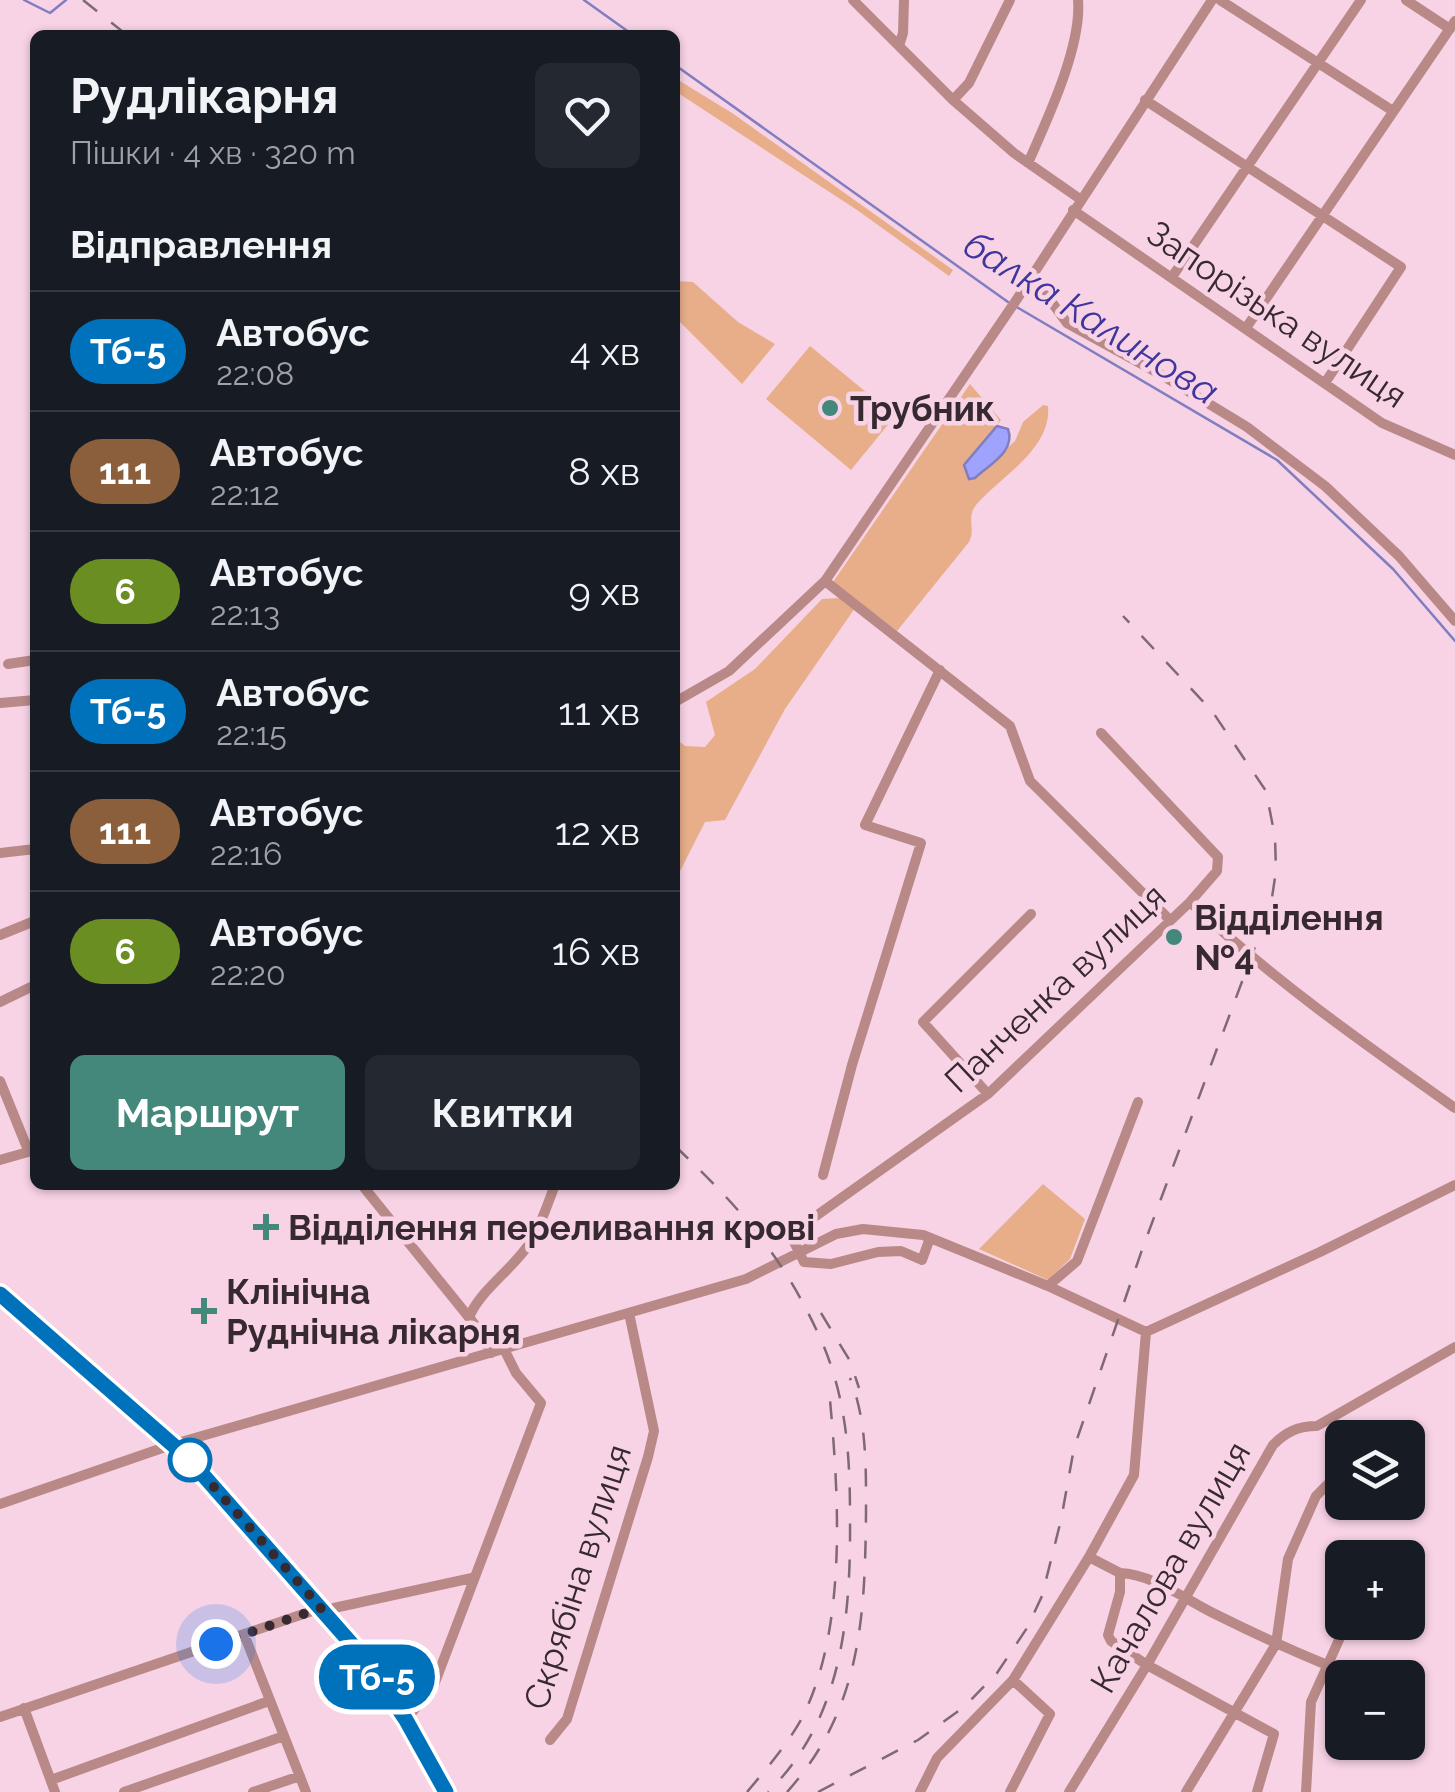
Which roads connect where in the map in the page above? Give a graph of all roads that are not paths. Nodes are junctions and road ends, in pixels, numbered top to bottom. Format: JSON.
{"nodes":[{"id":1,"x":853,"y":0,"type":"edge"},
{"id":2,"x":904,"y":0,"type":"edge"},
{"id":3,"x":1010,"y":0,"type":"edge"},
{"id":4,"x":1078,"y":0,"type":"edge"},
{"id":5,"x":1212,"y":0,"type":"edge"},
{"id":6,"x":1220,"y":0,"type":"edge"},
{"id":7,"x":1360,"y":0,"type":"edge"},
{"id":8,"x":1406,"y":0,"type":"edge"},
{"id":9,"x":1452,"y":25,"type":"edge"},
{"id":10,"x":899,"y":46,"type":"junction"},
{"id":11,"x":1318,"y":62,"type":"junction"},
{"id":12,"x":953,"y":100,"type":"junction"},
{"id":13,"x":1144,"y":100,"type":"junction"},
{"id":14,"x":1392,"y":112,"type":"junction"},
{"id":15,"x":1028,"y":163,"type":"junction"},
{"id":16,"x":1248,"y":167,"type":"junction"},
{"id":17,"x":1080,"y":199,"type":"junction"},
{"id":18,"x":1073,"y":210,"type":"junction"},
{"id":19,"x":1322,"y":217,"type":"junction"},
{"id":20,"x":1172,"y":277,"type":"junction"},
{"id":21,"x":1026,"y":282,"type":"junction"},
{"id":22,"x":1246,"y":328,"type":"junction"},
{"id":23,"x":1325,"y":384,"type":"junction"},
{"id":24,"x":1455,"y":454,"type":"edge"},
{"id":25,"x":825,"y":581,"type":"junction"},
{"id":26,"x":1455,"y":621,"type":"edge"},
{"id":27,"x":30,"y":661,"type":"edge"},
{"id":28,"x":8,"y":664,"type":"dead end"},
{"id":29,"x":940,"y":670,"type":"junction"},
{"id":30,"x":680,"y":699,"type":"edge"},
{"id":31,"x":30,"y":701,"type":"edge"},
{"id":32,"x":0,"y":704,"type":"edge"},
{"id":33,"x":1102,"y":732,"type":"dead end"},
{"id":34,"x":30,"y":850,"type":"edge"},
{"id":35,"x":0,"y":853,"type":"edge"},
{"id":36,"x":1190,"y":902,"type":"junction"},
{"id":37,"x":1031,"y":914,"type":"dead end"},
{"id":38,"x":1170,"y":920,"type":"junction"},
{"id":39,"x":30,"y":923,"type":"edge"},
{"id":40,"x":0,"y":935,"type":"edge"},
{"id":41,"x":30,"y":987,"type":"edge"},
{"id":42,"x":0,"y":1002,"type":"edge"},
{"id":43,"x":0,"y":1080,"type":"edge"},
{"id":44,"x":988,"y":1094,"type":"junction"},
{"id":45,"x":1138,"y":1102,"type":"dead end"},
{"id":46,"x":1455,"y":1108,"type":"edge"},
{"id":47,"x":30,"y":1148,"type":"edge"},
{"id":48,"x":30,"y":1150,"type":"edge"},
{"id":49,"x":0,"y":1160,"type":"edge"},
{"id":50,"x":823,"y":1175,"type":"dead end"},
{"id":51,"x":1455,"y":1185,"type":"edge"},
{"id":52,"x":366,"y":1190,"type":"edge"},
{"id":53,"x":553,"y":1190,"type":"edge"},
{"id":54,"x":930,"y":1238,"type":"junction"},
{"id":55,"x":1048,"y":1286,"type":"junction"},
{"id":56,"x":0,"y":1294,"type":"edge"},
{"id":57,"x":629,"y":1313,"type":"junction"},
{"id":58,"x":469,"y":1318,"type":"junction"},
{"id":59,"x":1146,"y":1332,"type":"junction"},
{"id":60,"x":1455,"y":1348,"type":"edge"},
{"id":61,"x":504,"y":1349,"type":"junction"},
{"id":62,"x":491,"y":1353,"type":"junction"},
{"id":63,"x":174,"y":1444,"type":"junction"},
{"id":64,"x":1325,"y":1486,"type":"edge"},
{"id":65,"x":0,"y":1504,"type":"edge"},
{"id":66,"x":1089,"y":1557,"type":"junction"},
{"id":67,"x":1120,"y":1573,"type":"junction"},
{"id":68,"x":472,"y":1578,"type":"junction"},
{"id":69,"x":1184,"y":1598,"type":"junction"},
{"id":70,"x":328,"y":1608,"type":"junction"},
{"id":71,"x":244,"y":1634,"type":"junction"},
{"id":72,"x":1276,"y":1644,"type":"junction"},
{"id":73,"x":1325,"y":1664,"type":"edge"},
{"id":74,"x":1146,"y":1665,"type":"junction"},
{"id":75,"x":1325,"y":1670,"type":"edge"},
{"id":76,"x":1013,"y":1680,"type":"junction"},
{"id":77,"x":269,"y":1701,"type":"junction"},
{"id":78,"x":24,"y":1708,"type":"junction"},
{"id":79,"x":1236,"y":1712,"type":"junction"},
{"id":80,"x":0,"y":1717,"type":"edge"},
{"id":81,"x":406,"y":1720,"type":"junction"},
{"id":82,"x":284,"y":1736,"type":"junction"},
{"id":83,"x":550,"y":1740,"type":"dead end"},
{"id":84,"x":300,"y":1776,"type":"junction"},
{"id":85,"x":51,"y":1780,"type":"junction"},
{"id":86,"x":55,"y":1792,"type":"edge"},
{"id":87,"x":124,"y":1792,"type":"edge"},
{"id":88,"x":252,"y":1792,"type":"edge"},
{"id":89,"x":306,"y":1792,"type":"edge"},
{"id":90,"x":446,"y":1792,"type":"edge"},
{"id":91,"x":920,"y":1792,"type":"edge"},
{"id":92,"x":1010,"y":1792,"type":"edge"},
{"id":93,"x":1068,"y":1792,"type":"edge"},
{"id":94,"x":1186,"y":1792,"type":"edge"},
{"id":95,"x":1257,"y":1792,"type":"edge"},
{"id":96,"x":1306,"y":1792,"type":"edge"}],
"edges":[{"from":1,"to":10,"type":"street"},
{"from":2,"to":10,"type":"street"},
{"from":3,"to":12,"type":"street"},
{"from":4,"to":15,"type":"street"},
{"from":5,"to":13,"type":"street"},
{"from":6,"to":11,"type":"street"},
{"from":7,"to":11,"type":"street"},
{"from":8,"to":9,"type":"street"},
{"from":9,"to":14,"type":"street"},
{"from":10,"to":12,"type":"street"},
{"from":11,"to":14,"type":"street"},
{"from":11,"to":16,"type":"street"},
{"from":12,"to":15,"type":"street"},
{"from":13,"to":16,"type":"street"},
{"from":13,"to":17,"type":"street"},
{"from":14,"to":19,"type":"street"},
{"from":15,"to":17,"type":"street"},
{"from":16,"to":19,"type":"street"},
{"from":16,"to":20,"type":"street"},
{"from":17,"to":18,"type":"street"},
{"from":18,"to":20,"type":"street","name":"Запорізька вулиця"},
{"from":18,"to":21,"type":"street"},
{"from":19,"to":22,"type":"street"},
{"from":19,"to":23,"type":"street"},
{"from":20,"to":22,"type":"street","name":"Запорізька вулиця"},
{"from":21,"to":25,"type":"street"},
{"from":21,"to":26,"type":"street"},
{"from":22,"to":23,"type":"street","name":"Запорізька вулиця"},
{"from":23,"to":24,"type":"street","name":"Запорізька вулиця"},
{"from":25,"to":29,"type":"street"},
{"from":25,"to":30,"type":"street"},
{"from":27,"to":28,"type":"street"},
{"from":29,"to":38,"type":"street"},
{"from":29,"to":50,"type":"street"},
{"from":31,"to":32,"type":"street"},
{"from":33,"to":36,"type":"street","name":"Панченка вулиця"},
{"from":34,"to":35,"type":"street"},
{"from":36,"to":38,"type":"street","name":"Панченка вулиця"},
{"from":36,"to":46,"type":"street"},
{"from":37,"to":44,"type":"street"},
{"from":38,"to":44,"type":"street","name":"Панченка вулиця"},
{"from":39,"to":40,"type":"street"},
{"from":41,"to":42,"type":"street"},
{"from":43,"to":47,"type":"street"},
{"from":44,"to":54,"type":"street","name":"Панченка вулиця"},
{"from":45,"to":55,"type":"street"},
{"from":48,"to":49,"type":"street"},
{"from":51,"to":59,"type":"street"},
{"from":52,"to":58,"type":"street"},
{"from":53,"to":58,"type":"street"},
{"from":54,"to":55,"type":"street"},
{"from":54,"to":57,"type":"street"},
{"from":55,"to":59,"type":"street"},
{"from":56,"to":63,"type":"main road"},
{"from":57,"to":61,"type":"street"},
{"from":57,"to":83,"type":"street","name":"Скрябіна вулиця"},
{"from":58,"to":62,"type":"street"},
{"from":59,"to":66,"type":"street"},
{"from":60,"to":69,"type":"street","name":"Качалова вулиця"},
{"from":61,"to":62,"type":"street"},
{"from":61,"to":68,"type":"street"},
{"from":62,"to":63,"type":"street"},
{"from":63,"to":65,"type":"street"},
{"from":63,"to":70,"type":"main road"},
{"from":64,"to":72,"type":"street"},
{"from":66,"to":67,"type":"street"},
{"from":66,"to":76,"type":"street"},
{"from":67,"to":69,"type":"street"},
{"from":67,"to":74,"type":"street"},
{"from":68,"to":70,"type":"street"},
{"from":68,"to":81,"type":"street"},
{"from":69,"to":72,"type":"street"},
{"from":69,"to":74,"type":"street","name":"Качалова вулиця"},
{"from":70,"to":71,"type":"street"},
{"from":70,"to":81,"type":"main road"},
{"from":71,"to":77,"type":"street"},
{"from":71,"to":78,"type":"street"},
{"from":72,"to":73,"type":"street"},
{"from":72,"to":79,"type":"street"},
{"from":74,"to":79,"type":"street"},
{"from":74,"to":93,"type":"street","name":"Качалова вулиця"},
{"from":75,"to":96,"type":"street"},
{"from":76,"to":91,"type":"street"},
{"from":76,"to":92,"type":"street"},
{"from":77,"to":82,"type":"street"},
{"from":77,"to":85,"type":"street"},
{"from":78,"to":80,"type":"street"},
{"from":78,"to":85,"type":"street"},
{"from":79,"to":94,"type":"street"},
{"from":79,"to":95,"type":"street"},
{"from":81,"to":90,"type":"main road"},
{"from":82,"to":84,"type":"street"},
{"from":82,"to":87,"type":"street"},
{"from":84,"to":88,"type":"street"},
{"from":84,"to":89,"type":"street"},
{"from":85,"to":86,"type":"street"}]}
